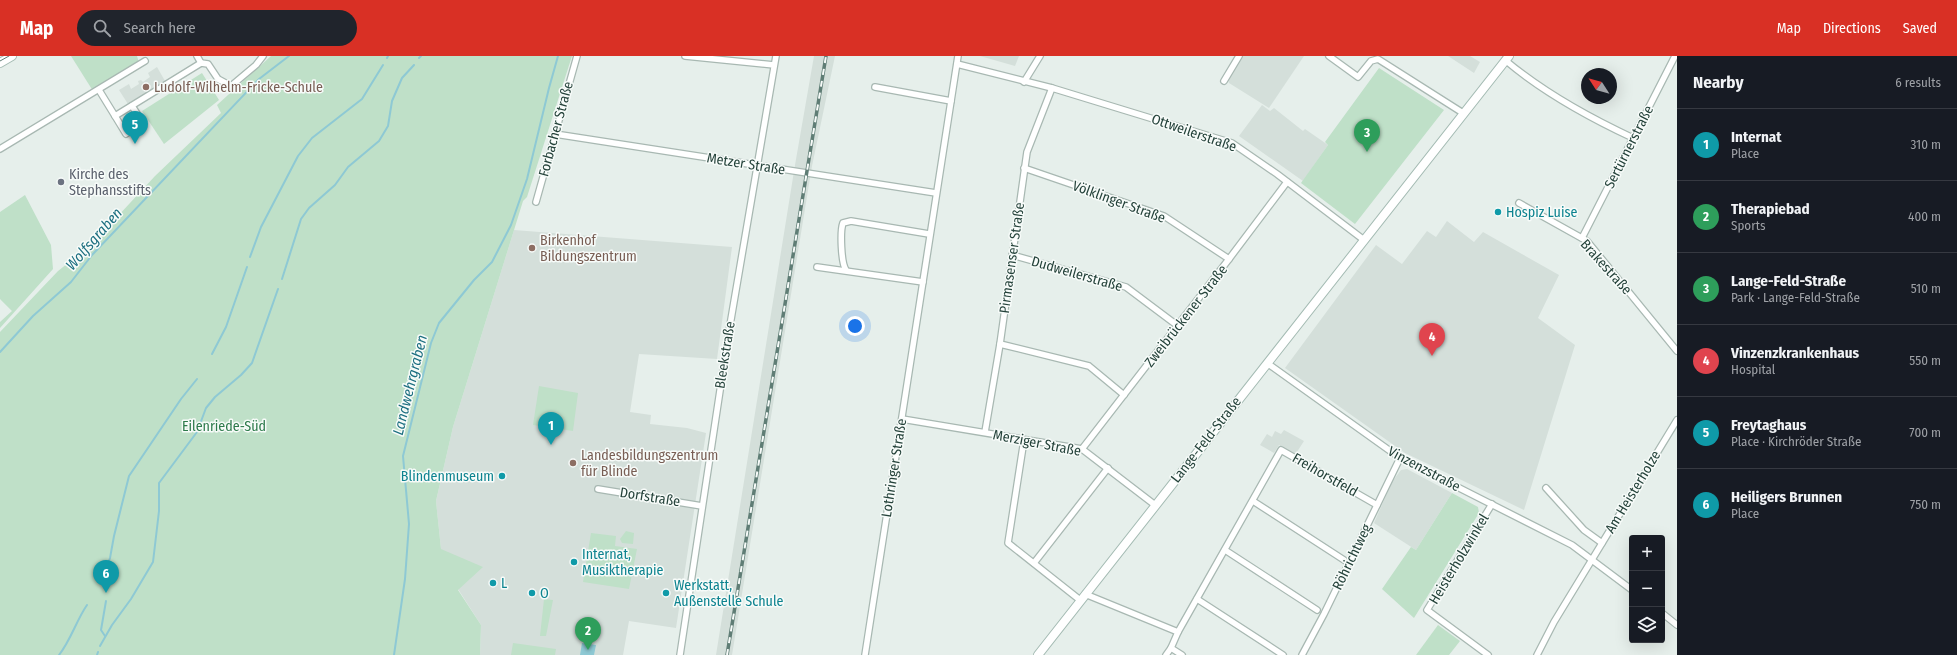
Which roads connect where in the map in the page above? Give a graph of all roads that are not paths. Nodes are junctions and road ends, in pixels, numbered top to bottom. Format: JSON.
{"nodes":[{"id":1,"x":12,"y":56,"type":"edge"},
{"id":2,"x":197,"y":56,"type":"edge"},
{"id":3,"x":263,"y":56,"type":"edge"},
{"id":4,"x":576,"y":56,"type":"edge"},
{"id":5,"x":684,"y":56,"type":"edge"},
{"id":6,"x":776,"y":56,"type":"edge"},
{"id":7,"x":958,"y":56,"type":"edge"},
{"id":8,"x":1040,"y":56,"type":"edge"},
{"id":9,"x":1239,"y":56,"type":"edge"},
{"id":10,"x":1329,"y":56,"type":"edge"},
{"id":11,"x":1675,"y":56,"type":"edge"},
{"id":12,"x":1507,"y":58,"type":"edge"},
{"id":13,"x":145,"y":61,"type":"dead end"},
{"id":14,"x":0,"y":63,"type":"edge"},
{"id":15,"x":201,"y":63,"type":"junction"},
{"id":16,"x":957,"y":64,"type":"junction"},
{"id":17,"x":774,"y":65,"type":"junction"},
{"id":18,"x":1224,"y":81,"type":"dead end"},
{"id":19,"x":1024,"y":82,"type":"junction"},
{"id":20,"x":875,"y":88,"type":"dead end"},
{"id":21,"x":1052,"y":88,"type":"junction"},
{"id":22,"x":99,"y":90,"type":"junction"},
{"id":23,"x":951,"y":101,"type":"junction"},
{"id":24,"x":132,"y":106,"type":"junction"},
{"id":25,"x":1463,"y":114,"type":"junction"},
{"id":26,"x":115,"y":116,"type":"junction"},
{"id":27,"x":555,"y":134,"type":"junction"},
{"id":28,"x":1633,"y":138,"type":"junction"},
{"id":29,"x":0,"y":149,"type":"edge"},
{"id":30,"x":757,"y":166,"type":"junction"},
{"id":31,"x":1024,"y":168,"type":"junction"},
{"id":32,"x":1287,"y":182,"type":"junction"},
{"id":33,"x":936,"y":193,"type":"junction"},
{"id":34,"x":536,"y":202,"type":"dead end"},
{"id":35,"x":1519,"y":203,"type":"dead end"},
{"id":36,"x":930,"y":234,"type":"junction"},
{"id":37,"x":1582,"y":238,"type":"junction"},
{"id":38,"x":1364,"y":240,"type":"junction"},
{"id":39,"x":1012,"y":255,"type":"junction"},
{"id":40,"x":1229,"y":259,"type":"junction"},
{"id":41,"x":817,"y":267,"type":"dead end"},
{"id":42,"x":846,"y":270,"type":"junction"},
{"id":43,"x":923,"y":282,"type":"junction"},
{"id":44,"x":1178,"y":326,"type":"junction"},
{"id":45,"x":1000,"y":344,"type":"junction"},
{"id":46,"x":1677,"y":351,"type":"edge"},
{"id":47,"x":1267,"y":363,"type":"junction"},
{"id":48,"x":1124,"y":395,"type":"junction"},
{"id":49,"x":902,"y":419,"type":"junction"},
{"id":50,"x":1677,"y":420,"type":"edge"},
{"id":51,"x":985,"y":432,"type":"junction"},
{"id":52,"x":1024,"y":440,"type":"junction"},
{"id":53,"x":1082,"y":449,"type":"junction"},
{"id":54,"x":1400,"y":458,"type":"junction"},
{"id":55,"x":1108,"y":468,"type":"junction"},
{"id":56,"x":1546,"y":488,"type":"dead end"},
{"id":57,"x":598,"y":489,"type":"dead end"},
{"id":58,"x":1253,"y":501,"type":"junction"},
{"id":59,"x":1492,"y":504,"type":"junction"},
{"id":60,"x":1155,"y":505,"type":"junction"},
{"id":61,"x":1377,"y":505,"type":"junction"},
{"id":62,"x":702,"y":506,"type":"junction"},
{"id":63,"x":1602,"y":543,"type":"junction"},
{"id":64,"x":1225,"y":550,"type":"junction"},
{"id":65,"x":1592,"y":559,"type":"junction"},
{"id":66,"x":1344,"y":560,"type":"dead end"},
{"id":67,"x":1034,"y":563,"type":"junction"},
{"id":68,"x":1629,"y":588,"type":"edge"},
{"id":69,"x":1083,"y":597,"type":"junction"},
{"id":70,"x":1197,"y":599,"type":"junction"},
{"id":71,"x":1317,"y":610,"type":"dead end"},
{"id":72,"x":1665,"y":615,"type":"edge"},
{"id":73,"x":1677,"y":625,"type":"edge"},
{"id":74,"x":1178,"y":632,"type":"junction"},
{"id":75,"x":1171,"y":648,"type":"junction"},
{"id":76,"x":1539,"y":654,"type":"edge"},
{"id":77,"x":680,"y":655,"type":"edge"},
{"id":78,"x":865,"y":655,"type":"edge"},
{"id":79,"x":1038,"y":655,"type":"edge"},
{"id":80,"x":1166,"y":655,"type":"edge"},
{"id":81,"x":1182,"y":655,"type":"edge"},
{"id":82,"x":1283,"y":655,"type":"edge"},
{"id":83,"x":1302,"y":655,"type":"edge"},
{"id":84,"x":1488,"y":655,"type":"edge"}],
"edges":[{"from":1,"to":14,"type":"street"},
{"from":2,"to":15,"type":"street"},
{"from":3,"to":15,"type":"street"},
{"from":4,"to":27,"type":"street","name":"Forbacher Straße"},
{"from":5,"to":17,"type":"street"},
{"from":6,"to":17,"type":"street","name":"Bleekstraße"},
{"from":7,"to":16,"type":"street","name":"Lothringer Straße"},
{"from":8,"to":19,"type":"street"},
{"from":9,"to":18,"type":"street"},
{"from":10,"to":25,"type":"street"},
{"from":11,"to":28,"type":"street","name":"Sertürnerstraße"},
{"from":12,"to":25,"type":"street","name":"Lange-Feld-Straße"},
{"from":12,"to":28,"type":"street"},
{"from":13,"to":22,"type":"street"},
{"from":15,"to":24,"type":"street"},
{"from":16,"to":19,"type":"street","name":"Ottweilerstraße"},
{"from":16,"to":23,"type":"street","name":"Lothringer Straße"},
{"from":17,"to":30,"type":"street","name":"Bleekstraße"},
{"from":19,"to":21,"type":"street","name":"Ottweilerstraße"},
{"from":20,"to":23,"type":"street"},
{"from":21,"to":31,"type":"street","name":"Pirmasenser Straße"},
{"from":21,"to":32,"type":"street","name":"Ottweilerstraße"},
{"from":22,"to":26,"type":"street"},
{"from":22,"to":29,"type":"street"},
{"from":23,"to":33,"type":"street","name":"Lothringer Straße"},
{"from":24,"to":26,"type":"street"},
{"from":24,"to":26,"type":"street"},
{"from":25,"to":38,"type":"street","name":"Lange-Feld-Straße"},
{"from":27,"to":30,"type":"street","name":"Metzer Straße"},
{"from":27,"to":34,"type":"street","name":"Forbacher Straße"},
{"from":28,"to":37,"type":"street","name":"Sertürnerstraße"},
{"from":30,"to":33,"type":"street","name":"Metzer Straße"},
{"from":30,"to":62,"type":"street","name":"Bleekstraße"},
{"from":31,"to":39,"type":"street","name":"Pirmasenser Straße"},
{"from":31,"to":40,"type":"street","name":"Völklinger Straße"},
{"from":32,"to":38,"type":"street","name":"Ottweilerstraße"},
{"from":32,"to":40,"type":"street","name":"Zweibrückener Straße"},
{"from":33,"to":36,"type":"street","name":"Lothringer Straße"},
{"from":35,"to":37,"type":"street","name":"Brakestraße"},
{"from":36,"to":42,"type":"street"},
{"from":36,"to":43,"type":"street","name":"Lothringer Straße"},
{"from":37,"to":46,"type":"street","name":"Brakestraße"},
{"from":38,"to":47,"type":"street","name":"Lange-Feld-Straße"},
{"from":39,"to":44,"type":"street","name":"Dudweilerstraße"},
{"from":39,"to":45,"type":"street","name":"Pirmasenser Straße"},
{"from":40,"to":44,"type":"street","name":"Zweibrückener Straße"},
{"from":41,"to":42,"type":"street"},
{"from":42,"to":43,"type":"street"},
{"from":43,"to":49,"type":"street","name":"Lothringer Straße"},
{"from":44,"to":48,"type":"street","name":"Zweibrückener Straße"},
{"from":45,"to":48,"type":"street"},
{"from":45,"to":51,"type":"street","name":"Pirmasenser Straße"},
{"from":47,"to":54,"type":"street","name":"Vinzenzstraße"},
{"from":47,"to":60,"type":"street","name":"Lange-Feld-Straße"},
{"from":48,"to":53,"type":"street","name":"Zweibrückener Straße"},
{"from":49,"to":51,"type":"street","name":"Merziger Straße"},
{"from":49,"to":78,"type":"street","name":"Lothringer Straße"},
{"from":50,"to":63,"type":"street","name":"Am Heisterholze"},
{"from":51,"to":52,"type":"street","name":"Merziger Straße"},
{"from":52,"to":53,"type":"street","name":"Merziger Straße"},
{"from":52,"to":67,"type":"street"},
{"from":53,"to":55,"type":"street","name":"Merziger Straße"},
{"from":54,"to":59,"type":"street","name":"Vinzenzstraße"},
{"from":54,"to":61,"type":"street","name":"Röhrichtweg"},
{"from":55,"to":60,"type":"street","name":"Merziger Straße"},
{"from":55,"to":67,"type":"street"},
{"from":56,"to":63,"type":"street","name":"Am Heisterholze"},
{"from":57,"to":62,"type":"street","name":"Dorfstraße"},
{"from":58,"to":61,"type":"street","name":"Freihorstfeld"},
{"from":58,"to":64,"type":"street","name":"Freihorstfeld"},
{"from":58,"to":66,"type":"street"},
{"from":59,"to":65,"type":"street","name":"Vinzenzstraße"},
{"from":59,"to":84,"type":"street","name":"Heisterholzwinkel"},
{"from":60,"to":69,"type":"street","name":"Lange-Feld-Straße"},
{"from":61,"to":83,"type":"street","name":"Röhrichtweg"},
{"from":62,"to":77,"type":"street","name":"Bleekstraße"},
{"from":63,"to":65,"type":"street","name":"Am Heisterholze"},
{"from":64,"to":70,"type":"street","name":"Freihorstfeld"},
{"from":64,"to":71,"type":"street"},
{"from":65,"to":68,"type":"street","name":"Vinzenzstraße"},
{"from":65,"to":76,"type":"street","name":"Am Heisterholze"},
{"from":67,"to":69,"type":"street"},
{"from":69,"to":74,"type":"street"},
{"from":69,"to":79,"type":"street","name":"Lange-Feld-Straße"},
{"from":70,"to":74,"type":"street","name":"Freihorstfeld"},
{"from":70,"to":82,"type":"street"},
{"from":72,"to":73,"type":"street"},
{"from":74,"to":75,"type":"street","name":"Freihorstfeld"},
{"from":75,"to":80,"type":"street","name":"Freihorstfeld"},
{"from":75,"to":81,"type":"street"}]}
